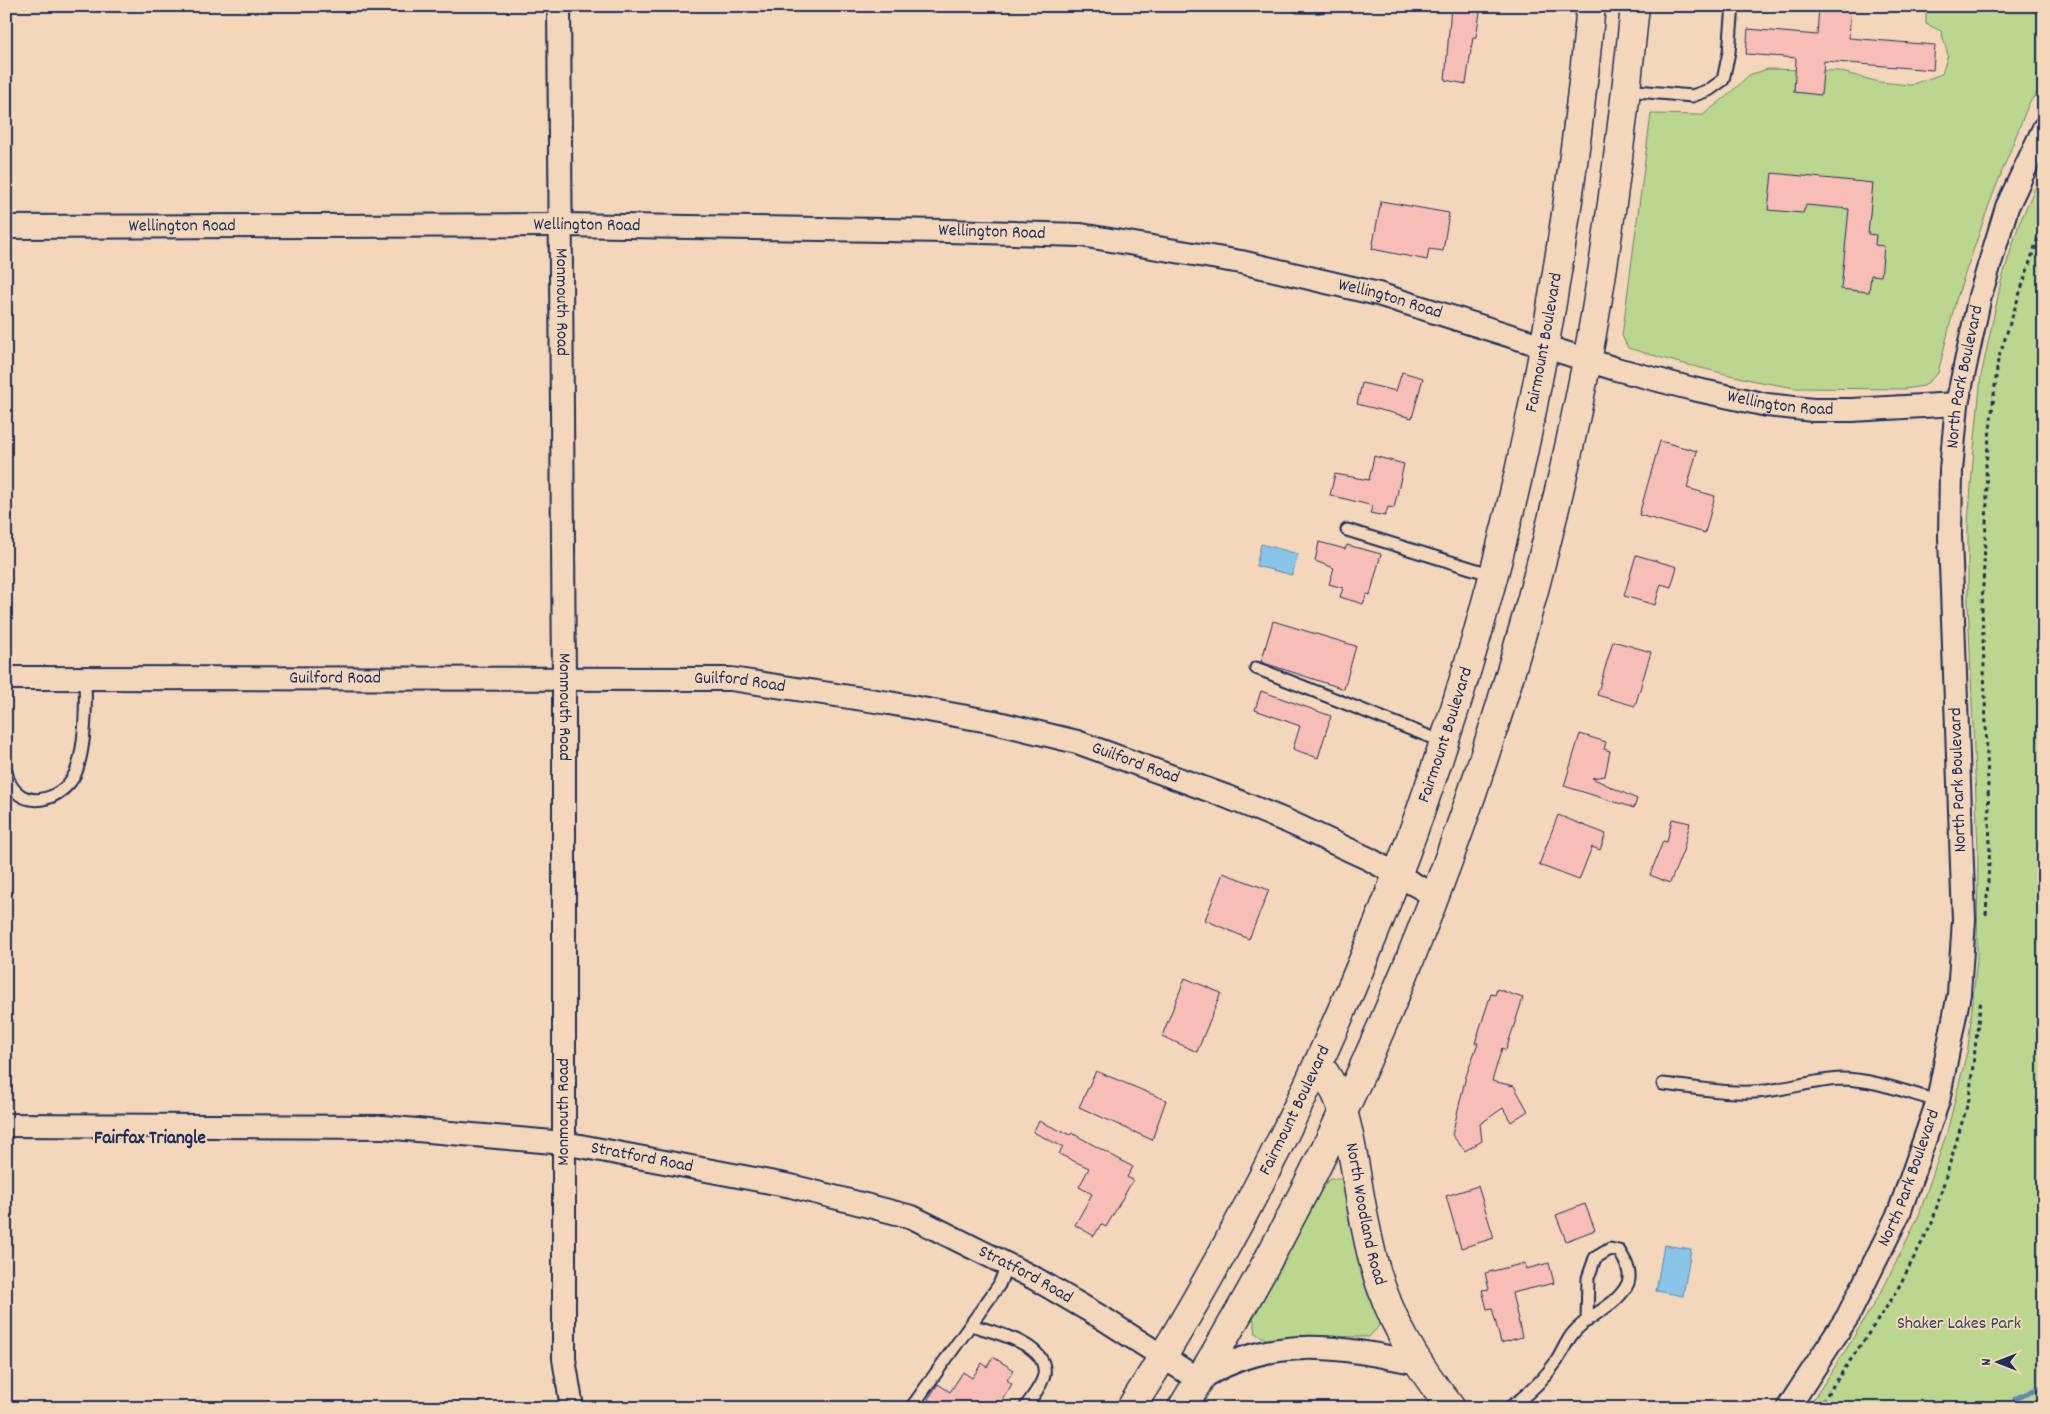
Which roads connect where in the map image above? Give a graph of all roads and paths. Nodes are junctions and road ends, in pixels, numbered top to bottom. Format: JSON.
{"nodes":[{"id":1,"x":559,"y":6,"type":"edge"},
{"id":2,"x":1298,"y":6,"type":"edge"},
{"id":3,"x":1319,"y":6,"type":"edge"},
{"id":4,"x":1591,"y":6,"type":"edge"},
{"id":5,"x":1635,"y":6,"type":"edge"},
{"id":6,"x":1733,"y":6,"type":"edge"},
{"id":7,"x":1626,"y":90,"type":"junction"},
{"id":8,"x":2044,"y":128,"type":"edge"},
{"id":9,"x":560,"y":225,"type":"junction"},
{"id":10,"x":6,"y":227,"type":"edge"},
{"id":11,"x":1544,"y":347,"type":"junction"},
{"id":12,"x":1587,"y":360,"type":"junction"},
{"id":13,"x":1957,"y":404,"type":"junction"},
{"id":14,"x":1347,"y":530,"type":"dead end"},
{"id":15,"x":1493,"y":575,"type":"junction"},
{"id":16,"x":1256,"y":668,"type":"dead end"},
{"id":17,"x":6,"y":678,"type":"edge"},
{"id":18,"x":84,"y":678,"type":"junction"},
{"id":19,"x":564,"y":679,"type":"junction"},
{"id":20,"x":1443,"y":742,"type":"junction"},
{"id":21,"x":6,"y":771,"type":"edge"},
{"id":22,"x":1397,"y":874,"type":"junction"},
{"id":23,"x":1435,"y":896,"type":"junction"},
{"id":24,"x":1318,"y":1064,"type":"junction"},
{"id":25,"x":1663,"y":1084,"type":"dead end"},
{"id":26,"x":1938,"y":1102,"type":"junction"},
{"id":27,"x":1344,"y":1110,"type":"junction"},
{"id":28,"x":6,"y":1125,"type":"edge"},
{"id":29,"x":564,"y":1143,"type":"junction"},
{"id":30,"x":1007,"y":1265,"type":"junction"},
{"id":31,"x":1587,"y":1321,"type":"junction"},
{"id":32,"x":970,"y":1325,"type":"junction"},
{"id":33,"x":1163,"y":1357,"type":"junction"},
{"id":34,"x":1418,"y":1364,"type":"junction"},
{"id":35,"x":1199,"y":1380,"type":"junction"},
{"id":36,"x":572,"y":1408,"type":"edge"},
{"id":37,"x":911,"y":1408,"type":"edge"},
{"id":38,"x":1025,"y":1408,"type":"edge"},
{"id":39,"x":1131,"y":1408,"type":"edge"},
{"id":40,"x":1182,"y":1408,"type":"edge"},
{"id":41,"x":1451,"y":1408,"type":"edge"},
{"id":42,"x":1509,"y":1408,"type":"edge"},
{"id":43,"x":1788,"y":1408,"type":"edge"}],
"edges":[{"from":1,"to":9,"type":"street","name":"Monmouth Road"},
{"from":2,"to":3,"type":"lane"},
{"from":4,"to":11,"type":"main road","name":"Fairmount Boulevard"},
{"from":5,"to":7,"type":"main road"},
{"from":6,"to":7,"type":"lane"},
{"from":7,"to":12,"type":"main road"},
{"from":8,"to":13,"type":"street","name":"North Park Boulevard"},
{"from":9,"to":10,"type":"street","name":"Wellington Road"},
{"from":9,"to":11,"type":"street","name":"Wellington Road"},
{"from":9,"to":19,"type":"street","name":"Monmouth Road"},
{"from":11,"to":12,"type":"street","name":"Wellington Road"},
{"from":11,"to":15,"type":"main road","name":"Fairmount Boulevard"},
{"from":12,"to":13,"type":"street","name":"Wellington Road"},
{"from":12,"to":23,"type":"main road"},
{"from":13,"to":26,"type":"street","name":"North Park Boulevard"},
{"from":14,"to":15,"type":"lane"},
{"from":15,"to":20,"type":"main road","name":"Fairmount Boulevard"},
{"from":16,"to":20,"type":"lane"},
{"from":17,"to":18,"type":"street","name":"Guilford Road"},
{"from":18,"to":19,"type":"street","name":"Guilford Road"},
{"from":18,"to":21,"type":"lane"},
{"from":19,"to":22,"type":"street","name":"Guilford Road"},
{"from":19,"to":29,"type":"street","name":"Monmouth Road"},
{"from":20,"to":22,"type":"main road","name":"Fairmount Boulevard"},
{"from":22,"to":23,"type":"street","name":"Guilford Road"},
{"from":22,"to":24,"type":"main road","name":"Fairmount Boulevard"},
{"from":23,"to":27,"type":"main road"},
{"from":24,"to":27,"type":"main road","name":"North Woodland Road"},
{"from":24,"to":33,"type":"main road","name":"Fairmount Boulevard"},
{"from":25,"to":26,"type":"lane"},
{"from":26,"to":43,"type":"street","name":"North Park Boulevard"},
{"from":27,"to":34,"type":"main road","name":"North Woodland Road"},
{"from":27,"to":35,"type":"main road"},
{"from":28,"to":29,"type":"street","name":"Stratford Road"},
{"from":29,"to":30,"type":"street","name":"Stratford Road"},
{"from":29,"to":36,"type":"street","name":"Monmouth Road"},
{"from":30,"to":32,"type":"lane"},
{"from":30,"to":33,"type":"street","name":"Stratford Road"},
{"from":31,"to":31,"type":"lane"},
{"from":31,"to":42,"type":"lane"},
{"from":32,"to":37,"type":"lane"},
{"from":32,"to":38,"type":"lane"},
{"from":33,"to":35,"type":"street","name":"Stratford Road"},
{"from":33,"to":39,"type":"main road","name":"Fairmount Boulevard"},
{"from":34,"to":35,"type":"street"},
{"from":34,"to":41,"type":"main road","name":"North Woodland Road"},
{"from":35,"to":40,"type":"main road"}]}
